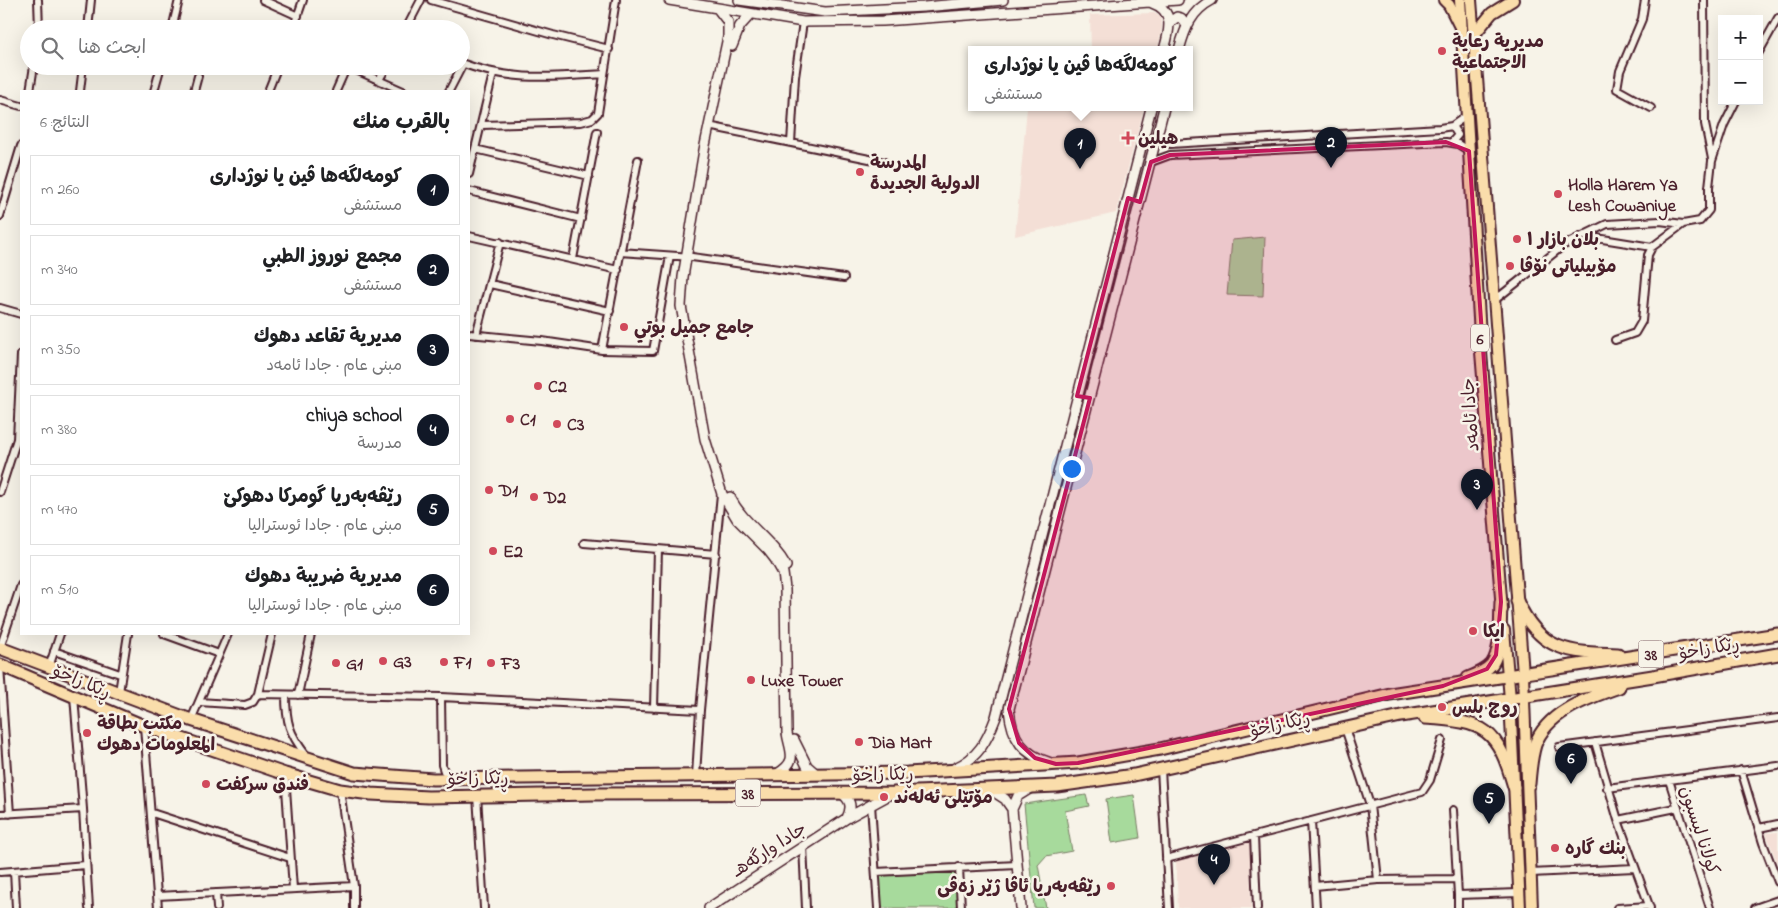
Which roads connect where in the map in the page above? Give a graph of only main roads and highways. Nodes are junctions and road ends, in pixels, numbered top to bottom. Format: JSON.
{"nodes":[{"id":1,"x":1444,"y":0,"type":"edge"},
{"id":2,"x":1460,"y":0,"type":"edge"},
{"id":3,"x":1472,"y":0,"type":"edge"},
{"id":4,"x":1513,"y":0,"type":"edge"},
{"id":5,"x":1462,"y":31,"type":"junction"},
{"id":6,"x":1474,"y":35,"type":"junction"},
{"id":7,"x":1517,"y":601,"type":"junction"},
{"id":8,"x":1502,"y":602,"type":"junction"},
{"id":9,"x":1778,"y":634,"type":"edge"},
{"id":10,"x":0,"y":648,"type":"edge"},
{"id":11,"x":1650,"y":654,"type":"junction"},
{"id":12,"x":1778,"y":654,"type":"edge"},
{"id":13,"x":0,"y":665,"type":"edge"},
{"id":14,"x":1523,"y":674,"type":"junction"},
{"id":15,"x":1508,"y":676,"type":"junction"},
{"id":16,"x":1653,"y":676,"type":"junction"},
{"id":17,"x":1443,"y":686,"type":"junction"},
{"id":18,"x":1524,"y":696,"type":"junction"},
{"id":19,"x":1510,"y":699,"type":"junction"},
{"id":20,"x":1401,"y":716,"type":"junction"},
{"id":21,"x":615,"y":776,"type":"junction"},
{"id":22,"x":644,"y":776,"type":"junction"},
{"id":23,"x":1528,"y":784,"type":"junction"},
{"id":24,"x":1514,"y":787,"type":"junction"},
{"id":25,"x":616,"y":794,"type":"junction"},
{"id":26,"x":645,"y":794,"type":"junction"},
{"id":27,"x":1520,"y":908,"type":"edge"},
{"id":28,"x":1532,"y":908,"type":"edge"}],
"edges":[{"from":1,"to":5,"type":"main road"},
{"from":2,"to":5,"type":"main road","name":"جادا ئامەد","number":"6"},
{"from":3,"to":6,"type":"main road","name":"جادا ئامەد","number":"6"},
{"from":4,"to":6,"type":"main road"},
{"from":5,"to":8,"type":"main road","name":"جادا ئامەد","number":"6"},
{"from":6,"to":7,"type":"main road","name":"جادا ئامەد","number":"6"},
{"from":7,"to":11,"type":"highway"},
{"from":7,"to":14,"type":"main road","name":"جادا ئامەد","number":"6"},
{"from":8,"to":15,"type":"main road","name":"جادا ئامەد","number":"6"},
{"from":8,"to":17,"type":"highway"},
{"from":9,"to":11,"type":"highway","name":"ڕێکا زاخۆ","number":"38"},
{"from":10,"to":21,"type":"highway","name":"ڕێکا زاخۆ","number":"38"},
{"from":11,"to":14,"type":"highway","name":"ڕێکا زاخۆ","number":"38"},
{"from":12,"to":16,"type":"highway","name":"ڕێکا زاخۆ","number":"38"},
{"from":13,"to":25,"type":"highway","name":"ڕێکا زاخۆ","number":"38"},
{"from":14,"to":15,"type":"highway","name":"ڕێکا زاخۆ","number":"38"},
{"from":14,"to":18,"type":"main road","name":"جادا ئامەد"},
{"from":15,"to":17,"type":"highway","name":"ڕێکا زاخۆ","number":"38"},
{"from":15,"to":19,"type":"main road","name":"جادا ئامەد"},
{"from":16,"to":18,"type":"highway","name":"ڕێکا زاخۆ","number":"38"},
{"from":16,"to":23,"type":"highway"},
{"from":17,"to":22,"type":"highway","name":"ڕێکا زاخۆ","number":"38"},
{"from":18,"to":19,"type":"highway","name":"ڕێکا زاخۆ","number":"38"},
{"from":18,"to":23,"type":"main road","name":"جادا ئامەد"},
{"from":19,"to":20,"type":"highway","name":"ڕێکا زاخۆ","number":"38"},
{"from":19,"to":24,"type":"main road","name":"جادا ئامەد"},
{"from":20,"to":24,"type":"highway"},
{"from":20,"to":26,"type":"highway","name":"ڕێکا زاخۆ","number":"38"},
{"from":21,"to":22,"type":"highway","name":"ڕێکا زاخۆ","number":"38"},
{"from":21,"to":25,"type":"highway"},
{"from":22,"to":26,"type":"highway"},
{"from":23,"to":28,"type":"main road","name":"جادا ئامەد"},
{"from":24,"to":27,"type":"main road","name":"جادا ئامەد"},
{"from":25,"to":26,"type":"highway","name":"ڕێکا زاخۆ","number":"38"}]}
